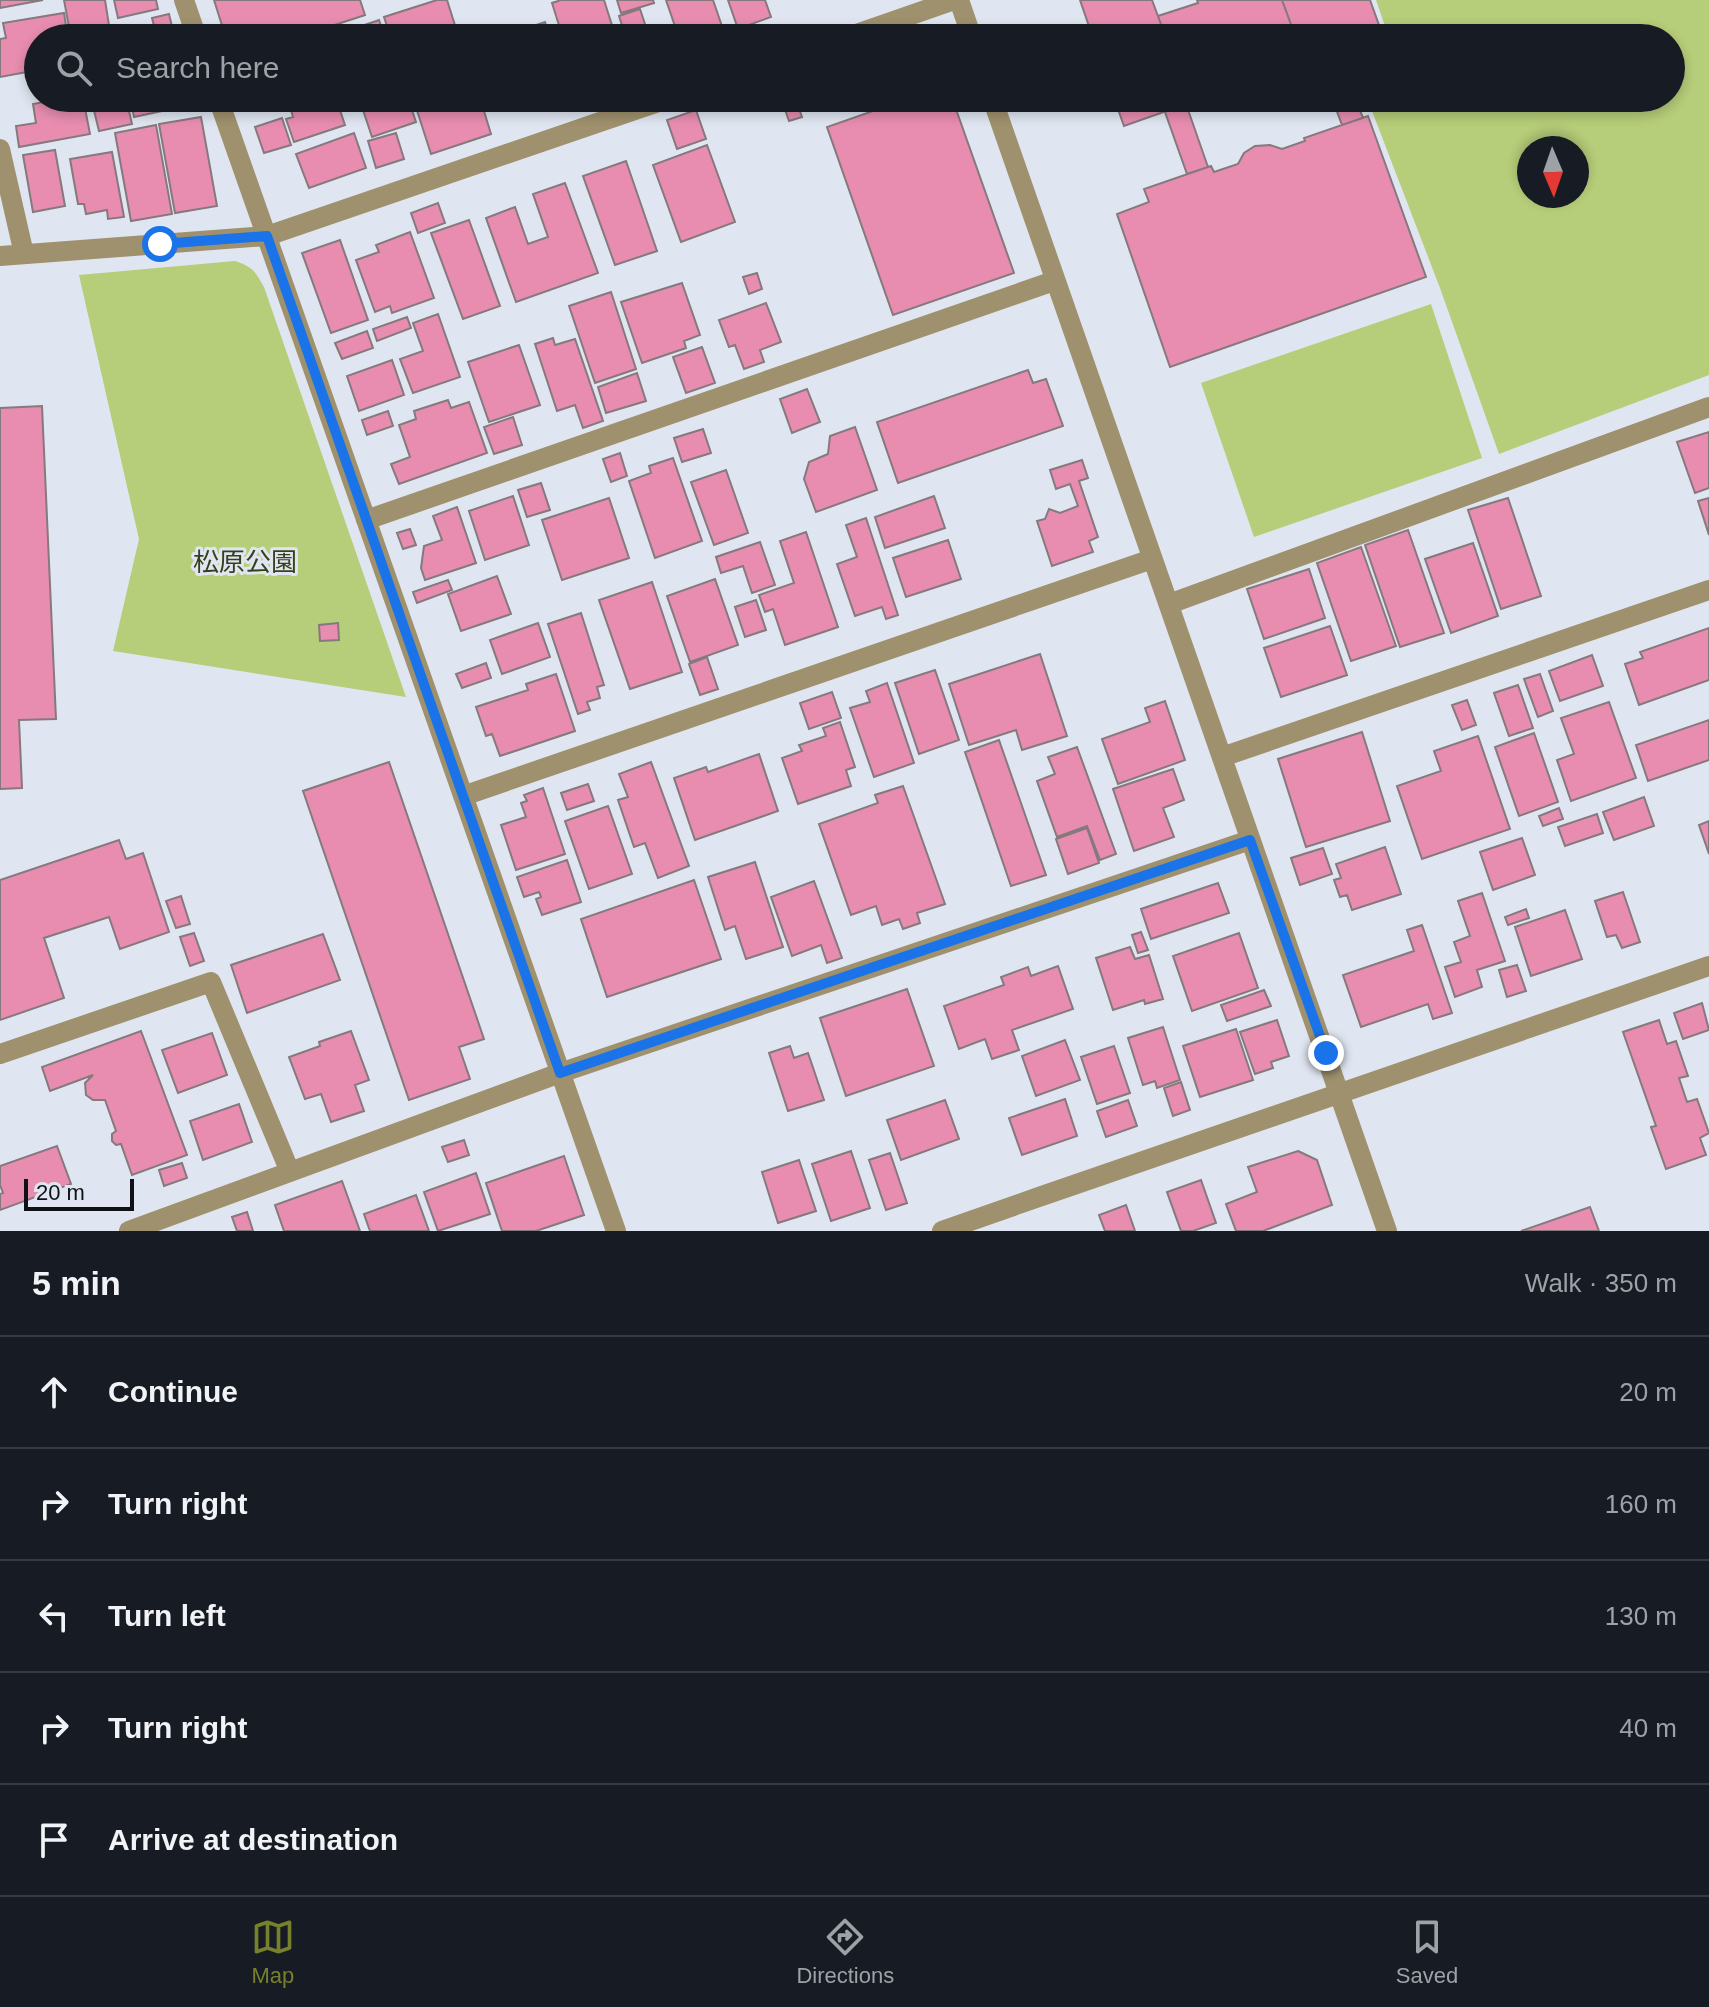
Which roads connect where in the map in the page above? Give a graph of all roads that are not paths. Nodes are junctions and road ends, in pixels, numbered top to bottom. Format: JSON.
{"nodes":[{"id":1,"x":184,"y":0,"type":"edge"},
{"id":2,"x":957,"y":0,"type":"edge"},
{"id":3,"x":192,"y":24,"type":"edge"},
{"id":4,"x":886,"y":24,"type":"edge"},
{"id":5,"x":966,"y":24,"type":"edge"},
{"id":6,"x":223,"y":112,"type":"edge"},
{"id":7,"x":629,"y":112,"type":"edge"},
{"id":8,"x":997,"y":112,"type":"edge"},
{"id":9,"x":0,"y":149,"type":"edge"},
{"id":10,"x":267,"y":236,"type":"junction"},
{"id":11,"x":24,"y":254,"type":"junction"},
{"id":12,"x":0,"y":256,"type":"edge"},
{"id":13,"x":1054,"y":281,"type":"junction"},
{"id":14,"x":1709,"y":407,"type":"edge"},
{"id":15,"x":366,"y":520,"type":"junction"},
{"id":16,"x":1152,"y":559,"type":"junction"},
{"id":17,"x":1709,"y":590,"type":"edge"},
{"id":18,"x":1169,"y":604,"type":"junction"},
{"id":19,"x":1222,"y":757,"type":"junction"},
{"id":20,"x":463,"y":796,"type":"junction"},
{"id":21,"x":1250,"y":840,"type":"junction"},
{"id":22,"x":1709,"y":966,"type":"edge"},
{"id":23,"x":0,"y":1054,"type":"edge"},
{"id":24,"x":560,"y":1073,"type":"junction"},
{"id":25,"x":1339,"y":1093,"type":"junction"},
{"id":26,"x":290,"y":1172,"type":"junction"},
{"id":27,"x":129,"y":1231,"type":"edge"},
{"id":28,"x":616,"y":1231,"type":"edge"},
{"id":29,"x":942,"y":1231,"type":"edge"},
{"id":30,"x":1387,"y":1231,"type":"edge"}],
"edges":[{"from":1,"to":3,"type":"street"},
{"from":2,"to":4,"type":"street"},
{"from":2,"to":5,"type":"street"},
{"from":6,"to":10,"type":"street"},
{"from":7,"to":10,"type":"street"},
{"from":8,"to":13,"type":"street"},
{"from":9,"to":11,"type":"street"},
{"from":10,"to":11,"type":"street"},
{"from":10,"to":15,"type":"street"},
{"from":11,"to":12,"type":"street"},
{"from":13,"to":15,"type":"street"},
{"from":13,"to":16,"type":"street"},
{"from":14,"to":18,"type":"street"},
{"from":15,"to":20,"type":"street"},
{"from":16,"to":18,"type":"street"},
{"from":16,"to":20,"type":"street"},
{"from":17,"to":19,"type":"street"},
{"from":18,"to":19,"type":"street"},
{"from":19,"to":21,"type":"street"},
{"from":20,"to":24,"type":"street"},
{"from":21,"to":24,"type":"street"},
{"from":21,"to":25,"type":"street"},
{"from":22,"to":25,"type":"street"},
{"from":23,"to":26,"type":"street"},
{"from":24,"to":26,"type":"street"},
{"from":24,"to":28,"type":"street"},
{"from":25,"to":29,"type":"street"},
{"from":25,"to":30,"type":"street"},
{"from":26,"to":27,"type":"street"}]}
